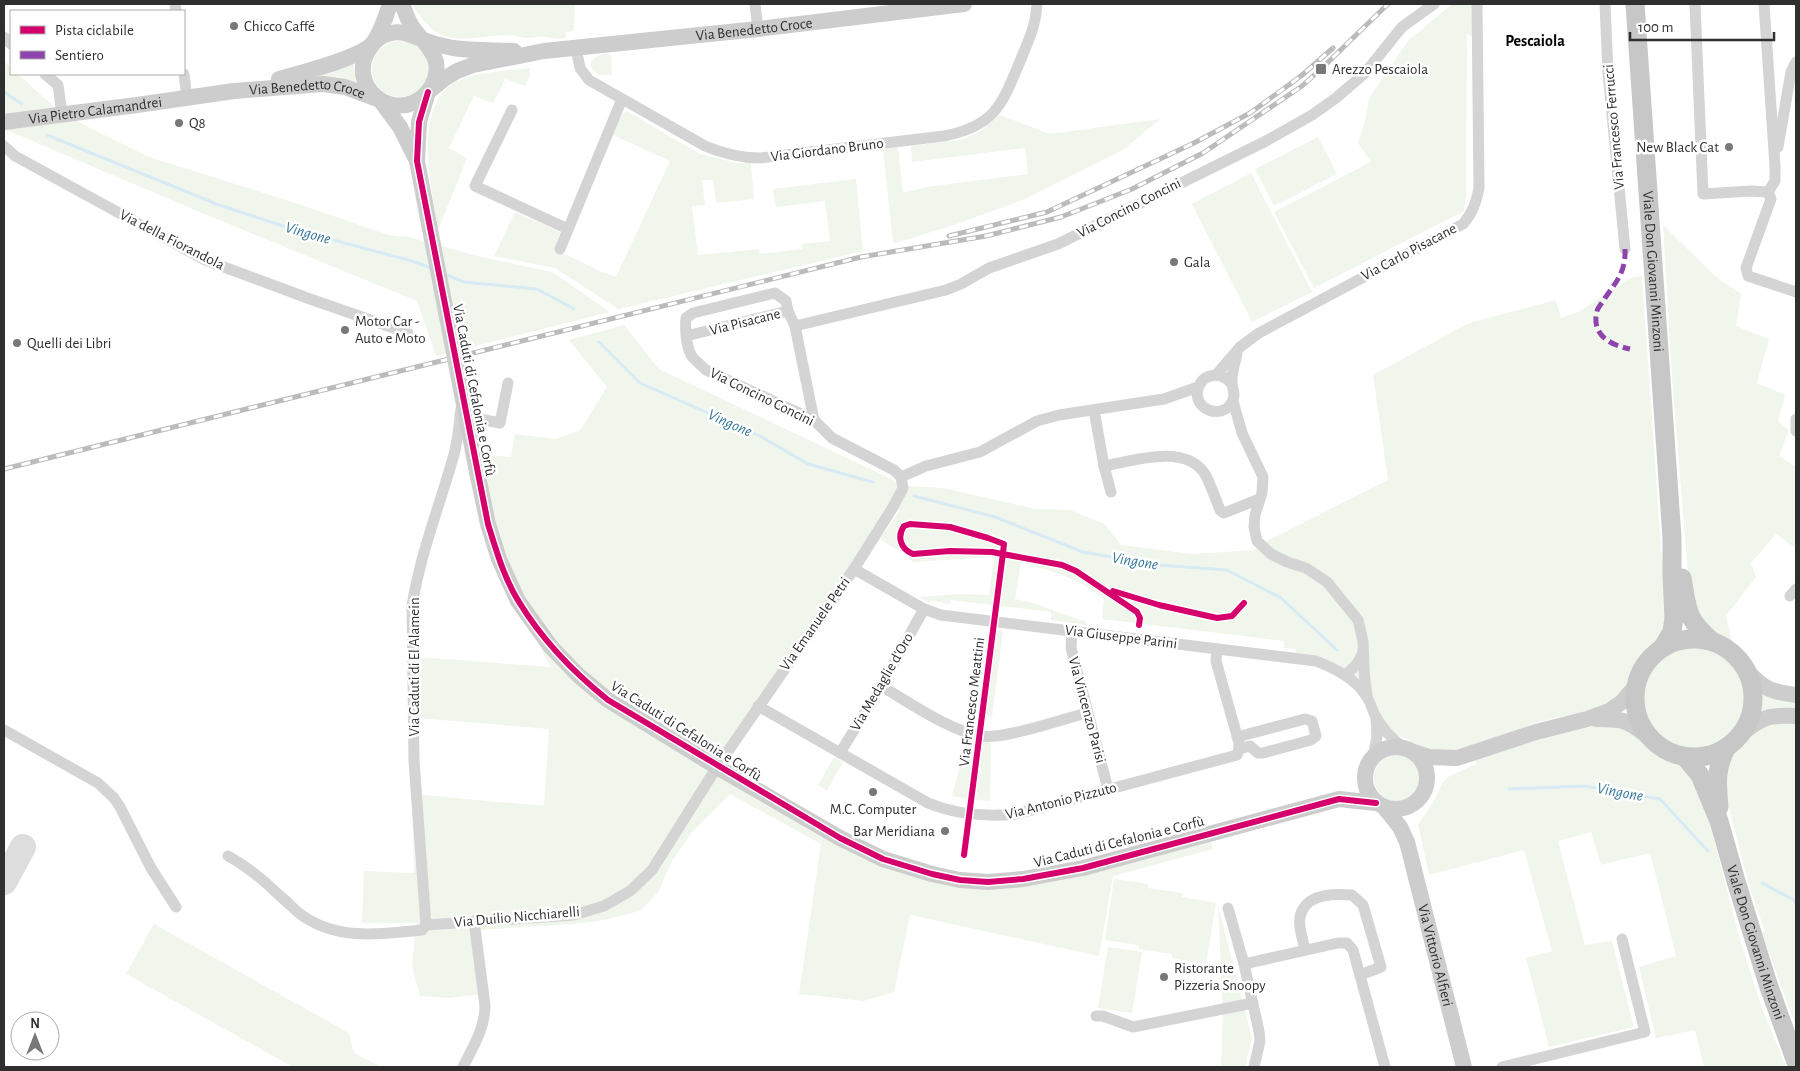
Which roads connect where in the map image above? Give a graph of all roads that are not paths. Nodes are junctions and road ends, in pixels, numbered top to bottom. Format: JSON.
{"nodes":[{"id":1,"x":390,"y":4,"type":"edge"},
{"id":2,"x":402,"y":4,"type":"edge"},
{"id":3,"x":755,"y":4,"type":"edge"},
{"id":4,"x":964,"y":4,"type":"edge"},
{"id":5,"x":1037,"y":4,"type":"edge"},
{"id":6,"x":1434,"y":4,"type":"edge"},
{"id":7,"x":1477,"y":4,"type":"edge"},
{"id":8,"x":1605,"y":4,"type":"edge"},
{"id":9,"x":1635,"y":4,"type":"edge"},
{"id":10,"x":1695,"y":4,"type":"edge"},
{"id":11,"x":1764,"y":4,"type":"edge"},
{"id":12,"x":758,"y":29,"type":"junction"},
{"id":13,"x":422,"y":40,"type":"junction"},
{"id":14,"x":372,"y":44,"type":"junction"},
{"id":15,"x":576,"y":48,"type":"junction"},
{"id":16,"x":544,"y":51,"type":"junction"},
{"id":17,"x":1796,"y":62,"type":"edge"},
{"id":18,"x":46,"y":75,"type":"edge"},
{"id":19,"x":184,"y":75,"type":"edge"},
{"id":20,"x":234,"y":91,"type":"junction"},
{"id":21,"x":428,"y":92,"type":"junction"},
{"id":22,"x":187,"y":98,"type":"junction"},
{"id":23,"x":622,"y":99,"type":"junction"},
{"id":24,"x":380,"y":100,"type":"junction"},
{"id":25,"x":512,"y":110,"type":"dead end"},
{"id":26,"x":58,"y":114,"type":"junction"},
{"id":27,"x":4,"y":122,"type":"edge"},
{"id":28,"x":4,"y":146,"type":"edge"},
{"id":29,"x":418,"y":161,"type":"junction"},
{"id":30,"x":1775,"y":166,"type":"junction"},
{"id":31,"x":1768,"y":192,"type":"junction"},
{"id":32,"x":568,"y":229,"type":"junction"},
{"id":33,"x":560,"y":249,"type":"dead end"},
{"id":34,"x":1625,"y":249,"type":"dead end"},
{"id":35,"x":1796,"y":292,"type":"edge"},
{"id":36,"x":788,"y":311,"type":"junction"},
{"id":37,"x":795,"y":326,"type":"junction"},
{"id":38,"x":408,"y":333,"type":"dead end"},
{"id":39,"x":686,"y":336,"type":"junction"},
{"id":40,"x":1240,"y":348,"type":"junction"},
{"id":41,"x":467,"y":370,"type":"dead end"},
{"id":42,"x":1216,"y":375,"type":"junction"},
{"id":43,"x":508,"y":383,"type":"dead end"},
{"id":44,"x":1232,"y":383,"type":"junction"},
{"id":45,"x":1198,"y":387,"type":"junction"},
{"id":46,"x":1164,"y":399,"type":"junction"},
{"id":47,"x":1233,"y":401,"type":"junction"},
{"id":48,"x":1199,"y":402,"type":"junction"},
{"id":49,"x":1094,"y":410,"type":"junction"},
{"id":50,"x":1220,"y":412,"type":"junction"},
{"id":51,"x":460,"y":415,"type":"junction"},
{"id":52,"x":1796,"y":419,"type":"edge"},
{"id":53,"x":814,"y":420,"type":"junction"},
{"id":54,"x":1796,"y":431,"type":"edge"},
{"id":55,"x":1242,"y":433,"type":"junction"},
{"id":56,"x":1104,"y":466,"type":"junction"},
{"id":57,"x":901,"y":477,"type":"junction"},
{"id":58,"x":1111,"y":492,"type":"dead end"},
{"id":59,"x":1259,"y":499,"type":"junction"},
{"id":60,"x":1672,"y":538,"type":"junction"},
{"id":61,"x":854,"y":569,"type":"junction"},
{"id":62,"x":924,"y":609,"type":"junction"},
{"id":63,"x":1072,"y":630,"type":"junction"},
{"id":64,"x":1713,"y":642,"type":"junction"},
{"id":65,"x":1663,"y":647,"type":"junction"},
{"id":66,"x":1218,"y":649,"type":"junction"},
{"id":67,"x":1363,"y":653,"type":"junction"},
{"id":68,"x":1748,"y":673,"type":"junction"},
{"id":69,"x":1346,"y":675,"type":"junction"},
{"id":70,"x":881,"y":686,"type":"junction"},
{"id":71,"x":1635,"y":688,"type":"junction"},
{"id":72,"x":1796,"y":695,"type":"edge"},
{"id":73,"x":1368,"y":698,"type":"junction"},
{"id":74,"x":758,"y":706,"type":"junction"},
{"id":75,"x":1087,"y":712,"type":"junction"},
{"id":76,"x":1375,"y":715,"type":"junction"},
{"id":77,"x":1796,"y":716,"type":"edge"},
{"id":78,"x":1587,"y":719,"type":"junction"},
{"id":79,"x":4,"y":730,"type":"edge"},
{"id":80,"x":1743,"y":732,"type":"junction"},
{"id":81,"x":1646,"y":735,"type":"junction"},
{"id":82,"x":1238,"y":747,"type":"junction"},
{"id":83,"x":1726,"y":748,"type":"junction"},
{"id":84,"x":1408,"y":750,"type":"junction"},
{"id":85,"x":840,"y":753,"type":"junction"},
{"id":86,"x":1373,"y":757,"type":"junction"},
{"id":87,"x":1685,"y":757,"type":"junction"},
{"id":88,"x":1457,"y":758,"type":"junction"},
{"id":89,"x":717,"y":766,"type":"junction"},
{"id":90,"x":1365,"y":774,"type":"junction"},
{"id":91,"x":1108,"y":789,"type":"junction"},
{"id":92,"x":1426,"y":789,"type":"junction"},
{"id":93,"x":1339,"y":799,"type":"junction"},
{"id":94,"x":1414,"y":804,"type":"junction"},
{"id":95,"x":1380,"y":805,"type":"junction"},
{"id":96,"x":1719,"y":821,"type":"junction"},
{"id":97,"x":1408,"y":842,"type":"junction"},
{"id":98,"x":228,"y":856,"type":"dead end"},
{"id":99,"x":176,"y":908,"type":"dead end"},
{"id":100,"x":1228,"y":908,"type":"dead end"},
{"id":101,"x":474,"y":921,"type":"junction"},
{"id":102,"x":426,"y":925,"type":"junction"},
{"id":103,"x":1622,"y":939,"type":"dead end"},
{"id":104,"x":1305,"y":950,"type":"junction"},
{"id":105,"x":1244,"y":964,"type":"junction"},
{"id":106,"x":1360,"y":976,"type":"junction"},
{"id":107,"x":1253,"y":1003,"type":"junction"},
{"id":108,"x":1096,"y":1016,"type":"dead end"},
{"id":109,"x":1796,"y":1062,"type":"edge"},
{"id":110,"x":463,"y":1067,"type":"edge"},
{"id":111,"x":1254,"y":1067,"type":"edge"},
{"id":112,"x":1385,"y":1067,"type":"edge"},
{"id":113,"x":1464,"y":1067,"type":"edge"},
{"id":114,"x":1502,"y":1067,"type":"edge"}],
"edges":[{"from":1,"to":14,"type":"street"},
{"from":2,"to":13,"type":"street"},
{"from":3,"to":12,"type":"street"},
{"from":4,"to":12,"type":"street","name":"Via Benedetto Croce"},
{"from":5,"to":23,"type":"street","name":"Via Giordano Bruno"},
{"from":6,"to":37,"type":"street","name":"Via Concino Concini"},
{"from":7,"to":40,"type":"street","name":"Via Carlo Pisacane"},
{"from":8,"to":34,"type":"street","name":"Via Francesco Ferrucci"},
{"from":9,"to":60,"type":"main road","name":"Viale Don Giovanni Minzoni"},
{"from":10,"to":31,"type":"street"},
{"from":11,"to":30,"type":"street"},
{"from":12,"to":15,"type":"street","name":"Via Benedetto Croce"},
{"from":13,"to":14,"type":"street","name":"Via Benedetto Croce"},
{"from":13,"to":16,"type":"street","name":"Via Benedetto Croce"},
{"from":13,"to":21,"type":"street"},
{"from":14,"to":20,"type":"street","name":"Via Benedetto Croce"},
{"from":14,"to":24,"type":"street","name":"Via Benedetto Croce"},
{"from":15,"to":16,"type":"street","name":"Via Benedetto Croce"},
{"from":15,"to":23,"type":"street","name":"Via Giordano Bruno"},
{"from":16,"to":21,"type":"street","name":"Via Benedetto Croce"},
{"from":17,"to":30,"type":"street"},
{"from":18,"to":26,"type":"street"},
{"from":19,"to":22,"type":"street"},
{"from":20,"to":22,"type":"street","name":"Via Benedetto Croce"},
{"from":20,"to":24,"type":"street","name":"Via Benedetto Croce"},
{"from":21,"to":24,"type":"street","name":"Via Benedetto Croce"},
{"from":21,"to":29,"type":"street","name":"Via Caduti di Cefalonia e Corfù"},
{"from":22,"to":26,"type":"street","name":"Via Pietro Calamandrei"},
{"from":23,"to":32,"type":"street"},
{"from":24,"to":29,"type":"street","name":"Via Caduti di Cefalonia e Corfù"},
{"from":25,"to":32,"type":"street"},
{"from":26,"to":27,"type":"street","name":"Via Pietro Calamandrei"},
{"from":28,"to":38,"type":"street","name":"Via della Fiorandola"},
{"from":29,"to":89,"type":"street","name":"Via Caduti di Cefalonia e Corfù","bridge":true},
{"from":30,"to":31,"type":"street"},
{"from":31,"to":35,"type":"street"},
{"from":32,"to":33,"type":"street"},
{"from":36,"to":37,"type":"street"},
{"from":36,"to":39,"type":"street","name":"Via Pisacane"},
{"from":36,"to":39,"type":"street","name":"Via Pisacane"},
{"from":37,"to":53,"type":"street"},
{"from":39,"to":53,"type":"street","name":"Via Concino Concini"},
{"from":40,"to":42,"type":"street"},
{"from":40,"to":44,"type":"street"},
{"from":41,"to":51,"type":"street","name":"Via Caduti di El Alamein"},
{"from":42,"to":44,"type":"street"},
{"from":42,"to":45,"type":"street"},
{"from":43,"to":51,"type":"street"},
{"from":44,"to":47,"type":"street"},
{"from":45,"to":46,"type":"street"},
{"from":45,"to":48,"type":"street"},
{"from":46,"to":48,"type":"street"},
{"from":46,"to":49,"type":"street"},
{"from":47,"to":50,"type":"street"},
{"from":47,"to":55,"type":"street"},
{"from":48,"to":50,"type":"street"},
{"from":49,"to":56,"type":"street"},
{"from":49,"to":57,"type":"street"},
{"from":50,"to":55,"type":"street"},
{"from":51,"to":102,"type":"street","name":"Via Caduti di El Alamein"},
{"from":52,"to":54,"type":"street"},
{"from":53,"to":57,"type":"street","name":"Via Concino Concini"},
{"from":55,"to":59,"type":"street"},
{"from":56,"to":58,"type":"street"},
{"from":56,"to":59,"type":"street"},
{"from":57,"to":61,"type":"street","name":"Via Emanuele Petri"},
{"from":59,"to":67,"type":"street"},
{"from":60,"to":64,"type":"main road","name":"Viale Don Giovanni Minzoni"},
{"from":60,"to":65,"type":"main road","name":"Viale Don Giovanni Minzoni"},
{"from":61,"to":62,"type":"street","name":"Via Giuseppe Parini"},
{"from":61,"to":74,"type":"street","name":"Via Emanuele Petri"},
{"from":62,"to":63,"type":"street","name":"Via Giuseppe Parini"},
{"from":62,"to":70,"type":"street","name":"Via Medaglie d'Oro"},
{"from":63,"to":66,"type":"street","name":"Via Giuseppe Parini"},
{"from":63,"to":75,"type":"street","name":"Via Vincenzo Parisi"},
{"from":64,"to":65,"type":"main road"},
{"from":64,"to":68,"type":"main road"},
{"from":65,"to":71,"type":"main road"},
{"from":66,"to":69,"type":"street","name":"Via Giuseppe Parini"},
{"from":66,"to":82,"type":"street"},
{"from":67,"to":69,"type":"street"},
{"from":67,"to":73,"type":"street"},
{"from":68,"to":72,"type":"street"},
{"from":68,"to":80,"type":"main road"},
{"from":69,"to":73,"type":"street","name":"Via Giuseppe Parini"},
{"from":70,"to":75,"type":"street"},
{"from":70,"to":85,"type":"street","name":"Via Medaglie d'Oro"},
{"from":71,"to":78,"type":"street"},
{"from":71,"to":81,"type":"main road"},
{"from":73,"to":76,"type":"street","name":"Via Giuseppe Parini"},
{"from":74,"to":85,"type":"street","name":"Via Antonio Pizzuto"},
{"from":74,"to":89,"type":"street","name":"Via Emanuele Petri"},
{"from":75,"to":91,"type":"street","name":"Via Vincenzo Parisi"},
{"from":76,"to":84,"type":"street","name":"Via Giuseppe Parini"},
{"from":76,"to":86,"type":"street","name":"Via Giuseppe Parini"},
{"from":77,"to":80,"type":"street"},
{"from":78,"to":81,"type":"street"},
{"from":78,"to":88,"type":"street"},
{"from":79,"to":99,"type":"street"},
{"from":80,"to":83,"type":"main road"},
{"from":81,"to":87,"type":"main road"},
{"from":82,"to":82,"type":"street","name":"Via Antonio Pizzuto"},
{"from":82,"to":91,"type":"street","name":"Via Antonio Pizzuto"},
{"from":83,"to":87,"type":"main road"},
{"from":83,"to":96,"type":"main road","name":"Viale Don Giovanni Minzoni"},
{"from":84,"to":86,"type":"street"},
{"from":84,"to":88,"type":"street"},
{"from":84,"to":92,"type":"street"},
{"from":85,"to":91,"type":"street","name":"Via Antonio Pizzuto"},
{"from":86,"to":90,"type":"street"},
{"from":87,"to":96,"type":"main road","name":"Viale Don Giovanni Minzoni"},
{"from":88,"to":92,"type":"street"},
{"from":89,"to":93,"type":"street","name":"Via Caduti di Cefalonia e Corfù"},
{"from":89,"to":101,"type":"street","name":"Via Duilio Nicchiarelli"},
{"from":90,"to":93,"type":"street","name":"Via Caduti di Cefalonia e Corfù"},
{"from":90,"to":95,"type":"street"},
{"from":92,"to":94,"type":"street"},
{"from":93,"to":95,"type":"street","name":"Via Caduti di Cefalonia e Corfù"},
{"from":94,"to":95,"type":"street"},
{"from":94,"to":97,"type":"street","name":"Via Vittorio Alfieri"},
{"from":95,"to":97,"type":"street","name":"Via Vittorio Alfieri"},
{"from":96,"to":109,"type":"main road","name":"Viale Don Giovanni Minzoni"},
{"from":97,"to":113,"type":"street","name":"Via Vittorio Alfieri"},
{"from":98,"to":102,"type":"street","name":"Via Duilio Nicchiarelli"},
{"from":100,"to":105,"type":"street"},
{"from":101,"to":102,"type":"street","name":"Via Duilio Nicchiarelli"},
{"from":101,"to":110,"type":"street"},
{"from":103,"to":114,"type":"street"},
{"from":104,"to":105,"type":"street"},
{"from":104,"to":106,"type":"street"},
{"from":104,"to":106,"type":"street"},
{"from":105,"to":107,"type":"street"},
{"from":106,"to":112,"type":"street"},
{"from":107,"to":108,"type":"street"},
{"from":107,"to":111,"type":"street"}]}
